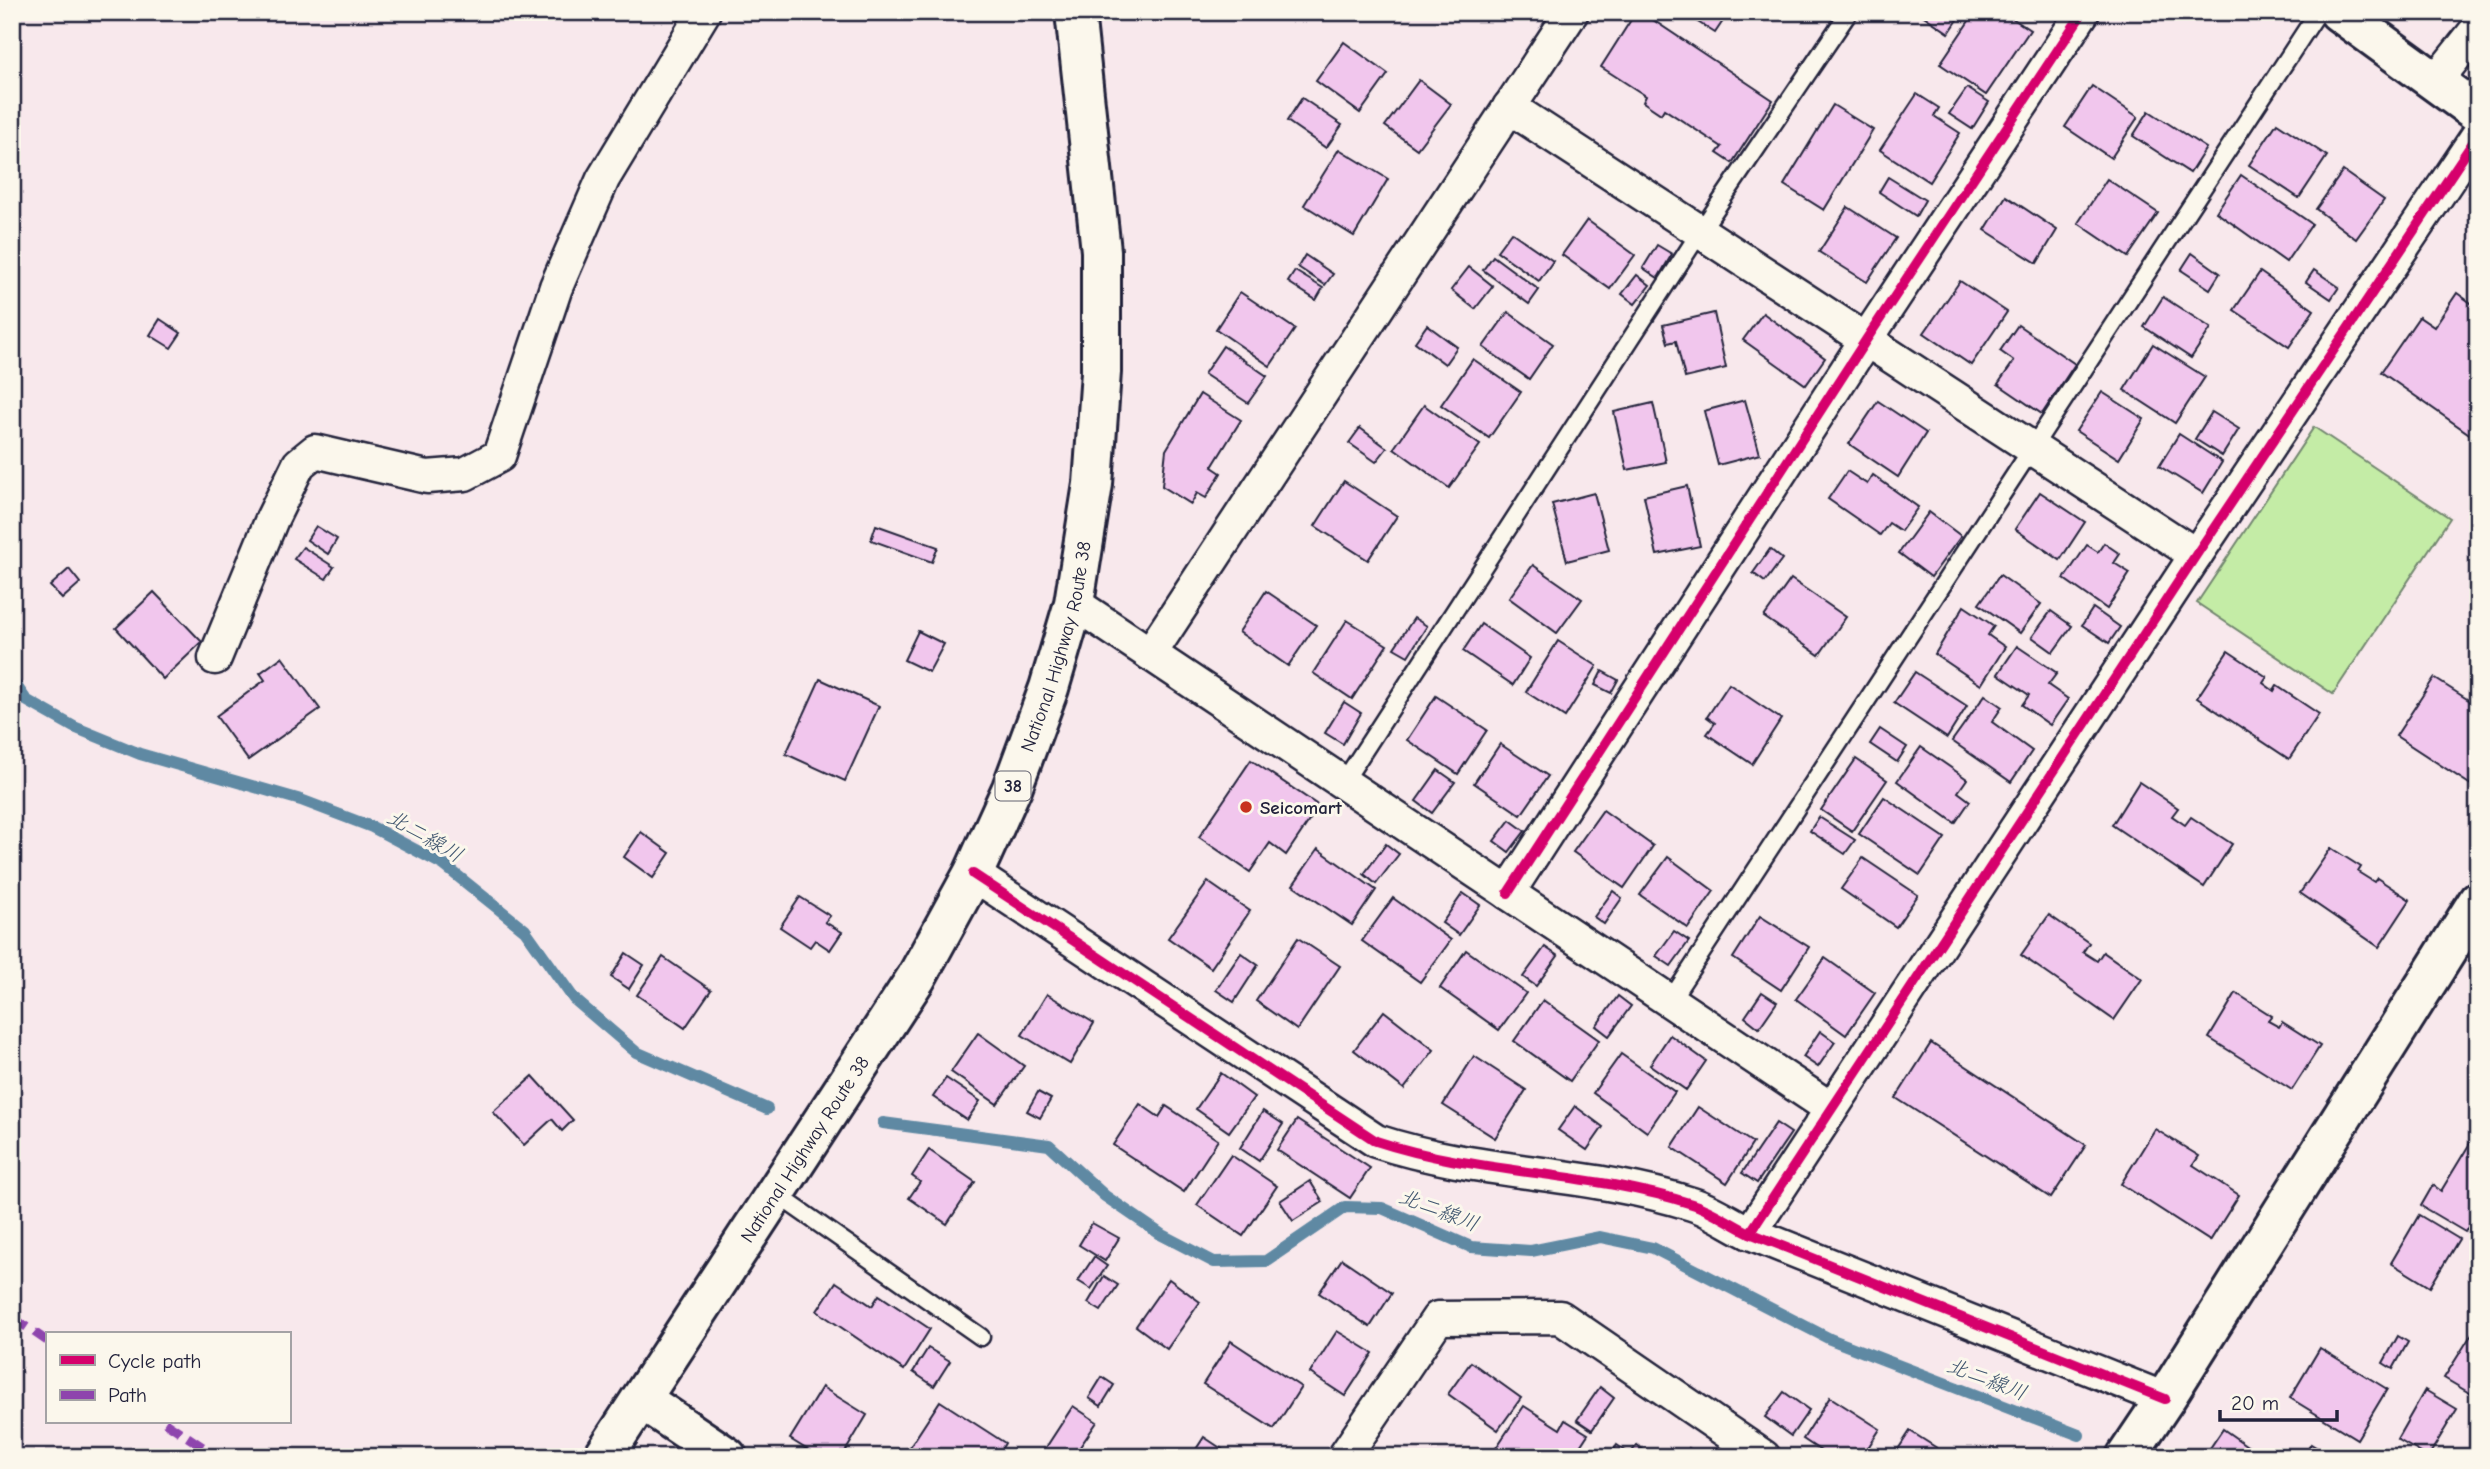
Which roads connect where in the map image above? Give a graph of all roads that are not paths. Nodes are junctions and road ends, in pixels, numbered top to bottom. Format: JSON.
{"nodes":[{"id":1,"x":704,"y":12,"type":"edge"},
{"id":2,"x":1075,"y":12,"type":"edge"},
{"id":3,"x":1572,"y":12,"type":"edge"},
{"id":4,"x":1849,"y":12,"type":"edge"},
{"id":5,"x":2083,"y":12,"type":"edge"},
{"id":6,"x":2318,"y":12,"type":"edge"},
{"id":7,"x":2339,"y":12,"type":"edge"},
{"id":8,"x":2478,"y":28,"type":"edge"},
{"id":9,"x":2435,"y":82,"type":"junction"},
{"id":10,"x":1509,"y":107,"type":"junction"},
{"id":11,"x":2478,"y":113,"type":"edge"},
{"id":12,"x":2478,"y":135,"type":"edge"},
{"id":13,"x":1700,"y":232,"type":"junction"},
{"id":14,"x":1866,"y":340,"type":"junction"},
{"id":15,"x":2032,"y":448,"type":"junction"},
{"id":16,"x":2196,"y":555,"type":"junction"},
{"id":17,"x":1074,"y":603,"type":"junction"},
{"id":18,"x":1150,"y":654,"type":"junction"},
{"id":19,"x":215,"y":658,"type":"dead end"},
{"id":20,"x":1343,"y":783,"type":"junction"},
{"id":21,"x":973,"y":874,"type":"junction"},
{"id":22,"x":1508,"y":893,"type":"junction"},
{"id":23,"x":2478,"y":901,"type":"edge"},
{"id":24,"x":1670,"y":1001,"type":"junction"},
{"id":25,"x":1830,"y":1108,"type":"junction"},
{"id":26,"x":775,"y":1194,"type":"junction"},
{"id":27,"x":1750,"y":1233,"type":"junction"},
{"id":28,"x":981,"y":1338,"type":"dead end"},
{"id":29,"x":641,"y":1399,"type":"junction"},
{"id":30,"x":2165,"y":1399,"type":"junction"},
{"id":31,"x":603,"y":1457,"type":"edge"},
{"id":32,"x":727,"y":1457,"type":"edge"},
{"id":33,"x":1344,"y":1457,"type":"edge"},
{"id":34,"x":1765,"y":1457,"type":"edge"},
{"id":35,"x":2126,"y":1457,"type":"edge"}],
"edges":[{"from":1,"to":19,"type":"street"},
{"from":2,"to":17,"type":"main road","name":"National Highway Route 38","number":"38"},
{"from":3,"to":10,"type":"street"},
{"from":4,"to":13,"type":"lane"},
{"from":5,"to":14,"type":"street"},
{"from":6,"to":15,"type":"lane"},
{"from":7,"to":9,"type":"main road"},
{"from":8,"to":9,"type":"street"},
{"from":9,"to":11,"type":"main road"},
{"from":10,"to":13,"type":"street"},
{"from":10,"to":18,"type":"street"},
{"from":12,"to":16,"type":"street"},
{"from":13,"to":14,"type":"street"},
{"from":13,"to":20,"type":"lane"},
{"from":14,"to":15,"type":"street"},
{"from":14,"to":22,"type":"street"},
{"from":15,"to":16,"type":"street"},
{"from":15,"to":24,"type":"lane"},
{"from":16,"to":25,"type":"street"},
{"from":17,"to":18,"type":"street"},
{"from":17,"to":21,"type":"main road","name":"National Highway Route 38","number":"38"},
{"from":18,"to":20,"type":"street"},
{"from":20,"to":22,"type":"street"},
{"from":21,"to":26,"type":"main road","name":"National Highway Route 38","number":"38"},
{"from":21,"to":27,"type":"street"},
{"from":22,"to":24,"type":"street"},
{"from":23,"to":30,"type":"main road"},
{"from":24,"to":25,"type":"street"},
{"from":25,"to":27,"type":"street"},
{"from":26,"to":28,"type":"lane"},
{"from":26,"to":29,"type":"main road","name":"National Highway Route 38","number":"38"},
{"from":27,"to":30,"type":"street"},
{"from":29,"to":31,"type":"main road","name":"National Highway Route 38","number":"38"},
{"from":29,"to":32,"type":"main road"},
{"from":30,"to":35,"type":"main road"},
{"from":33,"to":34,"type":"street"}]}
